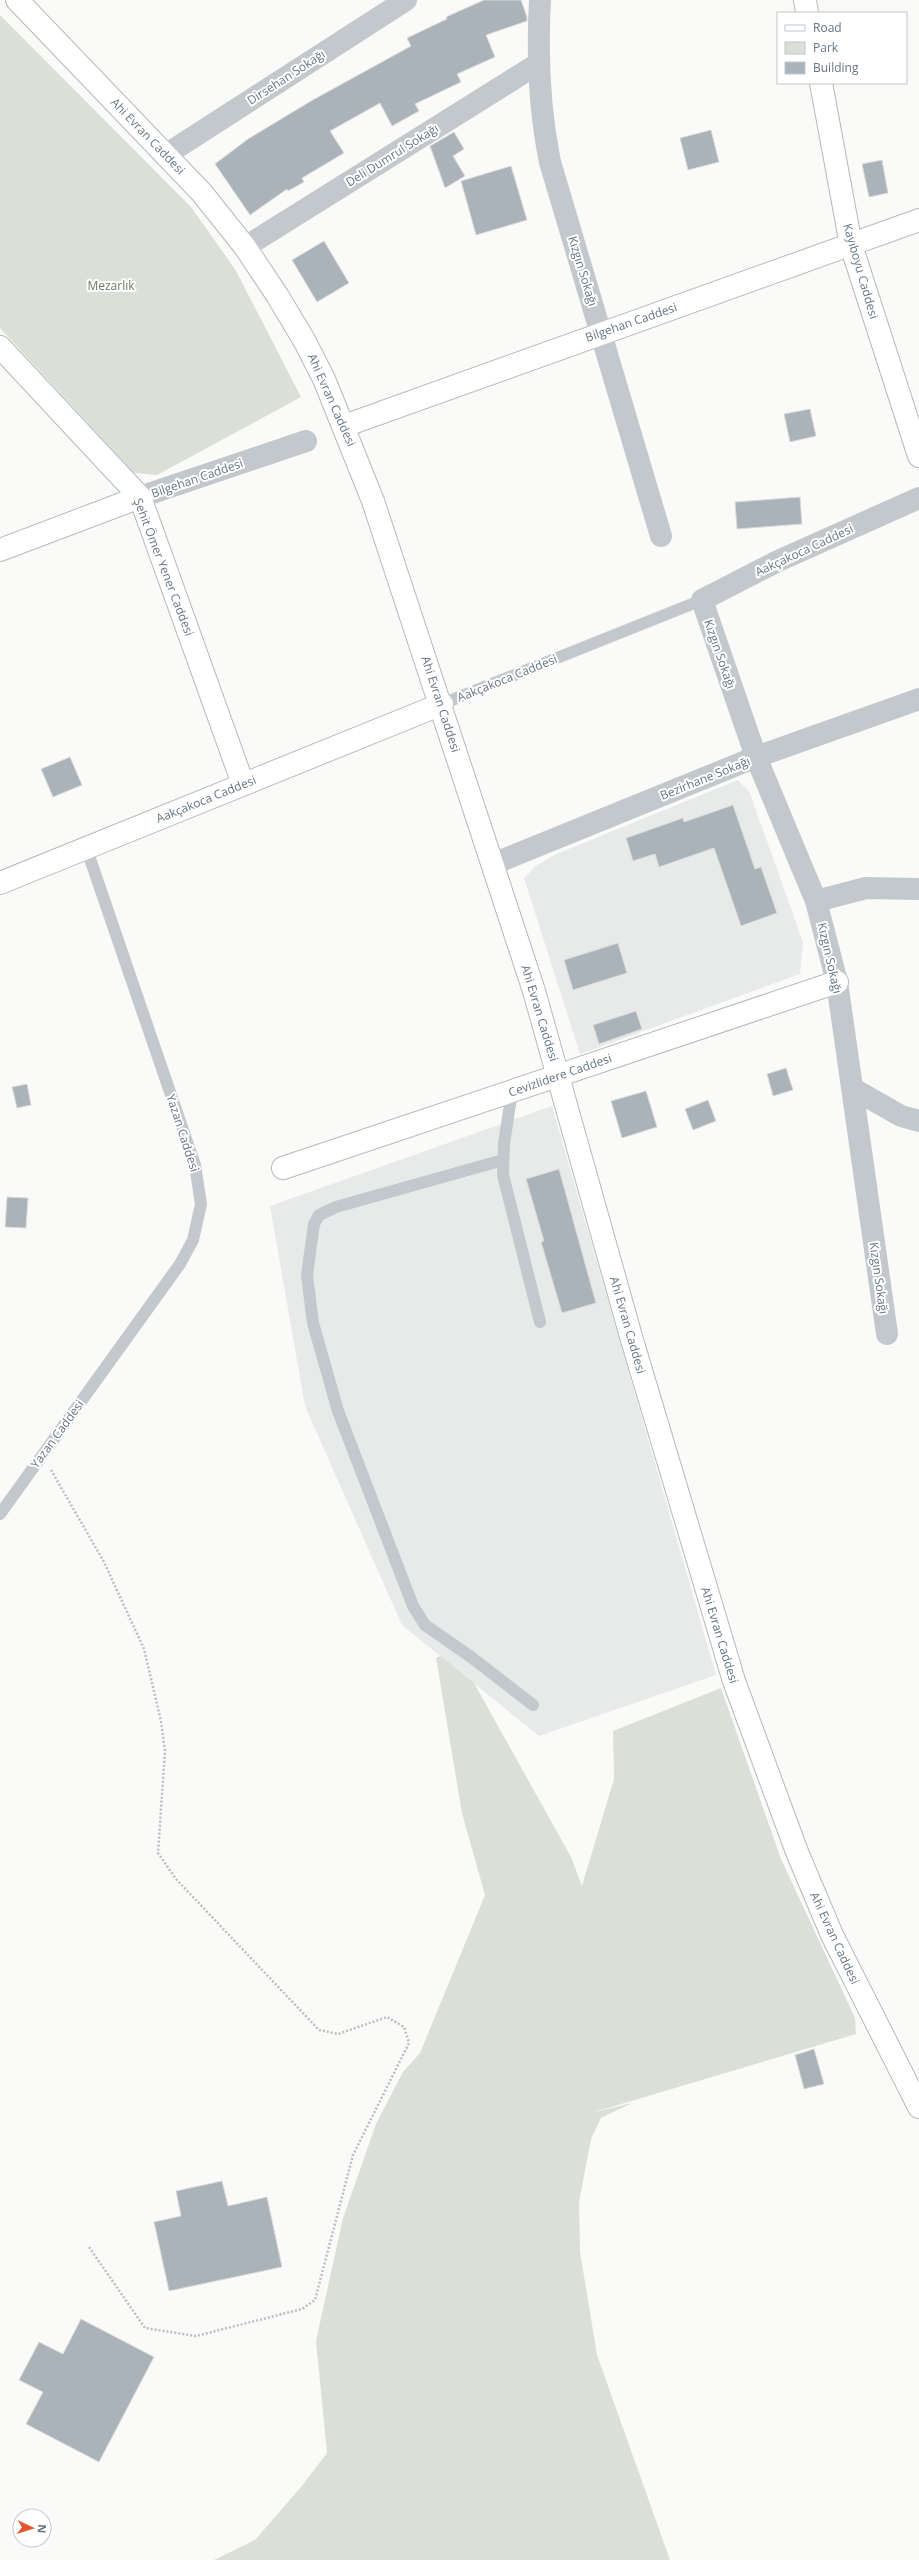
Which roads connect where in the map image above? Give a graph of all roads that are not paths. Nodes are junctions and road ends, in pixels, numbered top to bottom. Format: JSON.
{"nodes":[{"id":1,"x":17,"y":0,"type":"edge"},
{"id":2,"x":404,"y":0,"type":"edge"},
{"id":3,"x":540,"y":0,"type":"edge"},
{"id":4,"x":805,"y":0,"type":"edge"},
{"id":5,"x":807,"y":12,"type":"edge"},
{"id":6,"x":539,"y":63,"type":"junction"},
{"id":7,"x":821,"y":84,"type":"edge"},
{"id":8,"x":167,"y":154,"type":"junction"},
{"id":9,"x":919,"y":220,"type":"edge"},
{"id":10,"x":851,"y":245,"type":"junction"},
{"id":11,"x":245,"y":247,"type":"junction"},
{"id":12,"x":601,"y":332,"type":"junction"},
{"id":13,"x":0,"y":347,"type":"edge"},
{"id":14,"x":344,"y":426,"type":"junction"},
{"id":15,"x":306,"y":441,"type":"dead end"},
{"id":16,"x":919,"y":456,"type":"edge"},
{"id":17,"x":140,"y":497,"type":"junction"},
{"id":18,"x":919,"y":498,"type":"edge"},
{"id":19,"x":661,"y":536,"type":"dead end"},
{"id":20,"x":0,"y":550,"type":"edge"},
{"id":21,"x":702,"y":600,"type":"junction"},
{"id":22,"x":919,"y":699,"type":"edge"},
{"id":23,"x":442,"y":704,"type":"junction"},
{"id":24,"x":756,"y":757,"type":"junction"},
{"id":25,"x":243,"y":784,"type":"junction"},
{"id":26,"x":86,"y":847,"type":"junction"},
{"id":27,"x":493,"y":864,"type":"junction"},
{"id":28,"x":0,"y":883,"type":"edge"},
{"id":29,"x":919,"y":889,"type":"edge"},
{"id":30,"x":816,"y":902,"type":"junction"},
{"id":31,"x":837,"y":982,"type":"junction"},
{"id":32,"x":559,"y":1075,"type":"junction"},
{"id":33,"x":852,"y":1088,"type":"junction"},
{"id":34,"x":512,"y":1091,"type":"junction"},
{"id":35,"x":919,"y":1121,"type":"edge"},
{"id":36,"x":503,"y":1160,"type":"junction"},
{"id":37,"x":283,"y":1168,"type":"dead end"},
{"id":38,"x":540,"y":1322,"type":"dead end"},
{"id":39,"x":886,"y":1334,"type":"dead end"},
{"id":40,"x":0,"y":1514,"type":"edge"},
{"id":41,"x":533,"y":1705,"type":"dead end"},
{"id":42,"x":919,"y":2107,"type":"edge"}],
"edges":[{"from":1,"to":8,"type":"street","name":"Ahi Evran Caddesi"},
{"from":2,"to":8,"type":"street","name":"Dirsehan Sokağı"},
{"from":3,"to":6,"type":"street","name":"Kızgın Sokağı"},
{"from":4,"to":5,"type":"street"},
{"from":6,"to":11,"type":"street","name":"Deli Dumrul Sokağı"},
{"from":6,"to":12,"type":"street","name":"Kızgın Sokağı"},
{"from":7,"to":10,"type":"street","name":"Kayıboyu Caddesi"},
{"from":8,"to":11,"type":"street","name":"Ahi Evran Caddesi"},
{"from":9,"to":10,"type":"street","name":"Bilgehan Caddesi"},
{"from":10,"to":12,"type":"street","name":"Bilgehan Caddesi"},
{"from":10,"to":16,"type":"street","name":"Kayıboyu Caddesi"},
{"from":11,"to":14,"type":"street","name":"Ahi Evran Caddesi"},
{"from":12,"to":14,"type":"street","name":"Bilgehan Caddesi"},
{"from":12,"to":19,"type":"street","name":"Kızgın Sokağı"},
{"from":13,"to":17,"type":"street","name":"Şehit Ömer Yener Caddesi"},
{"from":14,"to":23,"type":"street","name":"Ahi Evran Caddesi"},
{"from":15,"to":17,"type":"street","name":"Bilgehan Caddesi"},
{"from":17,"to":20,"type":"street","name":"Bilgehan Caddesi"},
{"from":17,"to":25,"type":"street","name":"Şehit Ömer Yener Caddesi"},
{"from":18,"to":21,"type":"street","name":"Aakçakoca Caddesi"},
{"from":21,"to":23,"type":"lane","name":"Aakçakoca Caddesi"},
{"from":21,"to":24,"type":"street","name":"Kızgın Sokağı"},
{"from":22,"to":24,"type":"street","name":"Bezirhane Sokağı"},
{"from":23,"to":25,"type":"street","name":"Aakçakoca Caddesi"},
{"from":23,"to":27,"type":"street","name":"Ahi Evran Caddesi"},
{"from":24,"to":27,"type":"street","name":"Bezirhane Sokağı"},
{"from":24,"to":30,"type":"street","name":"Kızgın Sokağı"},
{"from":25,"to":26,"type":"street","name":"Aakçakoca Caddesi"},
{"from":26,"to":28,"type":"street","name":"Aakçakoca Caddesi"},
{"from":26,"to":40,"type":"lane","name":"Yazan Caddesi"},
{"from":27,"to":32,"type":"street","name":"Ahi Evran Caddesi"},
{"from":29,"to":30,"type":"street"},
{"from":30,"to":31,"type":"street","name":"Kızgın Sokağı"},
{"from":31,"to":32,"type":"street","name":"Cevizlidere Caddesi"},
{"from":31,"to":33,"type":"street","name":"Kızgın Sokağı"},
{"from":32,"to":34,"type":"street","name":"Cevizlidere Caddesi"},
{"from":32,"to":42,"type":"street","name":"Ahi Evran Caddesi"},
{"from":33,"to":35,"type":"street"},
{"from":33,"to":39,"type":"street","name":"Kızgın Sokağı"},
{"from":34,"to":36,"type":"lane"},
{"from":34,"to":37,"type":"street","name":"Cevizlidere Caddesi"},
{"from":36,"to":38,"type":"lane"},
{"from":36,"to":41,"type":"lane"}]}
